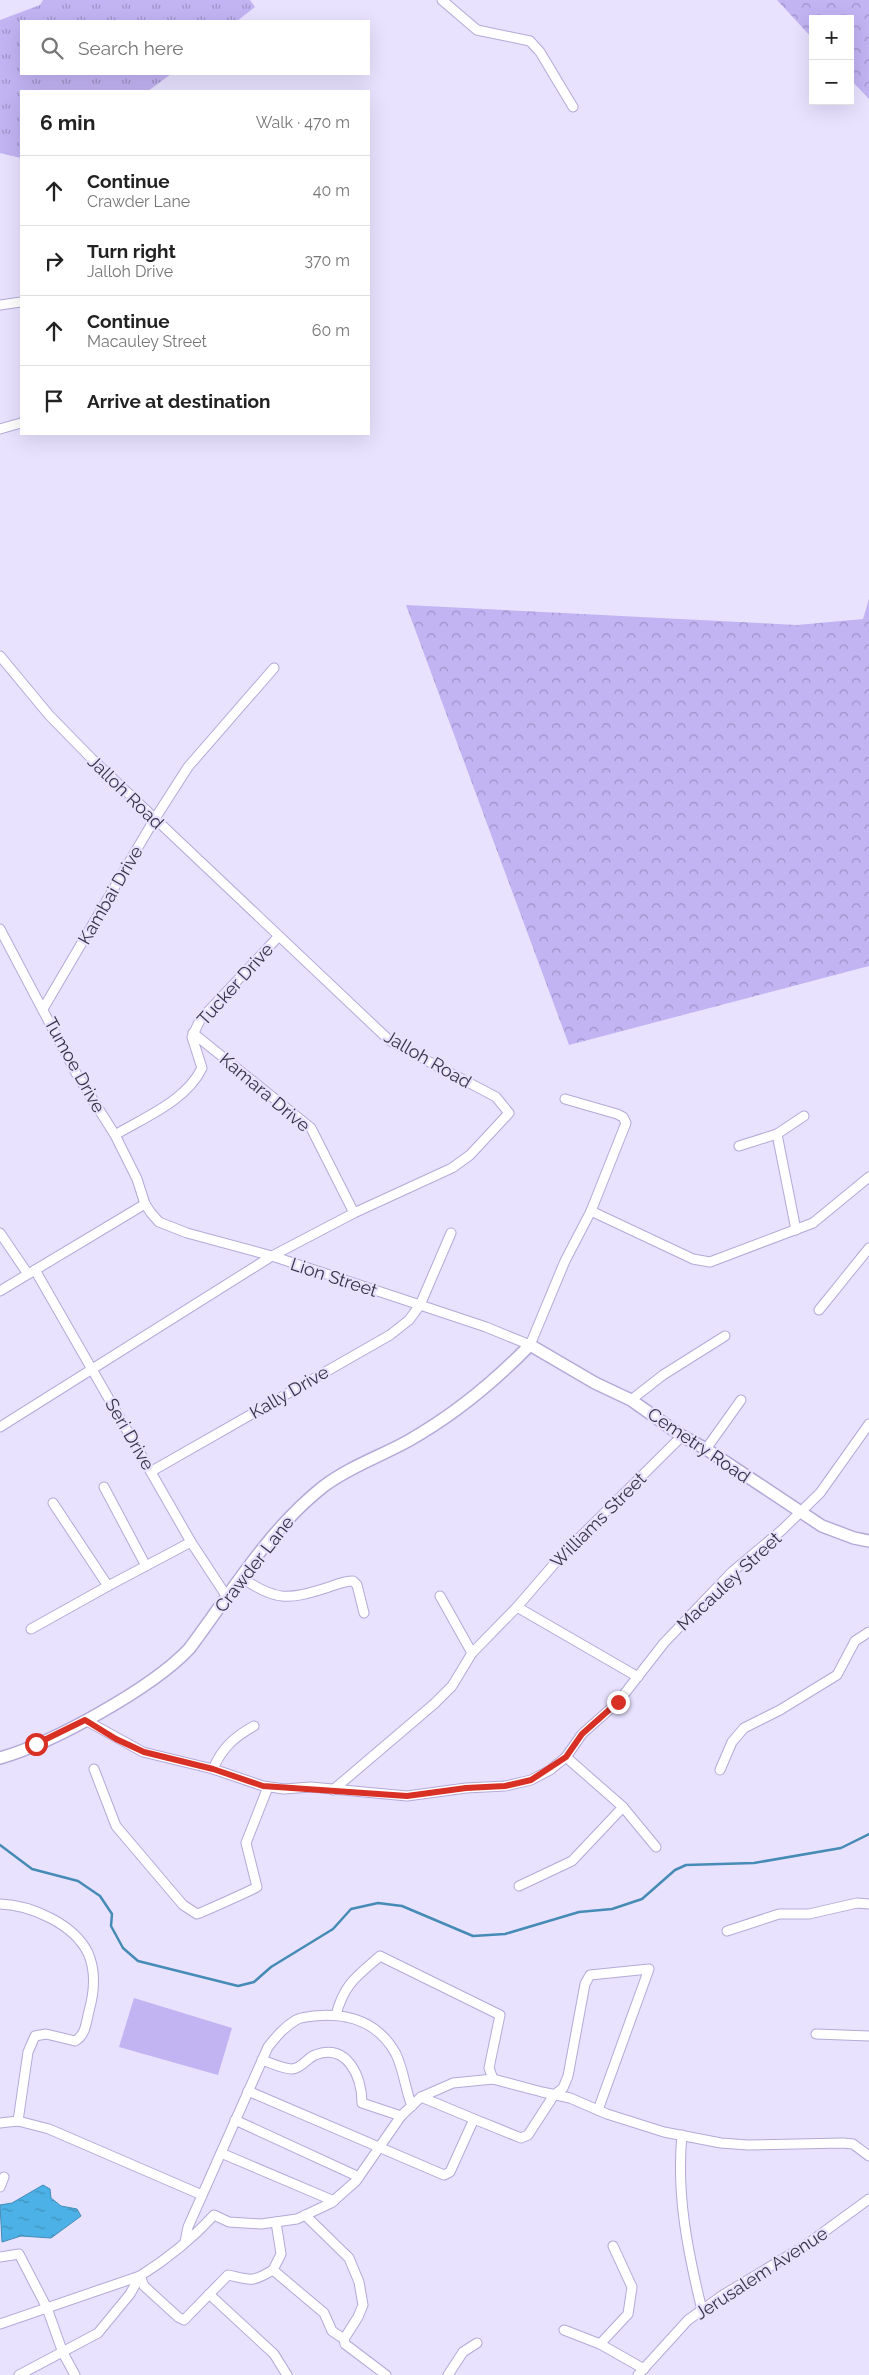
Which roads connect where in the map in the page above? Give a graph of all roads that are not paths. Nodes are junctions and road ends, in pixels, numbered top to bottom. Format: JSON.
{"nodes":[{"id":1,"x":442,"y":0,"type":"edge"},
{"id":2,"x":573,"y":107,"type":"dead end"},
{"id":3,"x":20,"y":302,"type":"edge"},
{"id":4,"x":0,"y":305,"type":"edge"},
{"id":5,"x":20,"y":423,"type":"edge"},
{"id":6,"x":0,"y":429,"type":"edge"},
{"id":7,"x":0,"y":656,"type":"edge"},
{"id":8,"x":274,"y":668,"type":"dead end"},
{"id":9,"x":154,"y":820,"type":"junction"},
{"id":10,"x":0,"y":929,"type":"edge"},
{"id":11,"x":278,"y":937,"type":"junction"},
{"id":12,"x":44,"y":1009,"type":"junction"},
{"id":13,"x":193,"y":1032,"type":"junction"},
{"id":14,"x":565,"y":1098,"type":"dead end"},
{"id":15,"x":804,"y":1116,"type":"dead end"},
{"id":16,"x":777,"y":1134,"type":"junction"},
{"id":17,"x":115,"y":1135,"type":"junction"},
{"id":18,"x":739,"y":1146,"type":"dead end"},
{"id":19,"x":869,"y":1177,"type":"edge"},
{"id":20,"x":145,"y":1204,"type":"junction"},
{"id":21,"x":591,"y":1211,"type":"junction"},
{"id":22,"x":354,"y":1213,"type":"junction"},
{"id":23,"x":796,"y":1230,"type":"junction"},
{"id":24,"x":0,"y":1233,"type":"edge"},
{"id":25,"x":451,"y":1234,"type":"dead end"},
{"id":26,"x":869,"y":1248,"type":"edge"},
{"id":27,"x":272,"y":1256,"type":"junction"},
{"id":28,"x":31,"y":1272,"type":"junction"},
{"id":29,"x":0,"y":1291,"type":"edge"},
{"id":30,"x":420,"y":1305,"type":"junction"},
{"id":31,"x":819,"y":1310,"type":"dead end"},
{"id":32,"x":725,"y":1336,"type":"dead end"},
{"id":33,"x":530,"y":1345,"type":"junction"},
{"id":34,"x":93,"y":1370,"type":"junction"},
{"id":35,"x":631,"y":1400,"type":"junction"},
{"id":36,"x":741,"y":1400,"type":"dead end"},
{"id":37,"x":869,"y":1424,"type":"edge"},
{"id":38,"x":0,"y":1427,"type":"edge"},
{"id":39,"x":682,"y":1436,"type":"junction"},
{"id":40,"x":706,"y":1449,"type":"junction"},
{"id":41,"x":152,"y":1471,"type":"junction"},
{"id":42,"x":104,"y":1487,"type":"dead end"},
{"id":43,"x":54,"y":1503,"type":"dead end"},
{"id":44,"x":800,"y":1512,"type":"junction"},
{"id":45,"x":869,"y":1541,"type":"edge"},
{"id":46,"x":191,"y":1542,"type":"junction"},
{"id":47,"x":146,"y":1566,"type":"junction"},
{"id":48,"x":242,"y":1578,"type":"junction"},
{"id":49,"x":108,"y":1586,"type":"junction"},
{"id":50,"x":440,"y":1596,"type":"dead end"},
{"id":51,"x":228,"y":1597,"type":"junction"},
{"id":52,"x":517,"y":1607,"type":"junction"},
{"id":53,"x":364,"y":1613,"type":"dead end"},
{"id":54,"x":31,"y":1629,"type":"dead end"},
{"id":55,"x":869,"y":1632,"type":"edge"},
{"id":56,"x":472,"y":1653,"type":"junction"},
{"id":57,"x":638,"y":1677,"type":"junction"},
{"id":58,"x":85,"y":1720,"type":"junction"},
{"id":59,"x":254,"y":1726,"type":"dead end"},
{"id":60,"x":566,"y":1757,"type":"junction"},
{"id":61,"x":0,"y":1758,"type":"edge"},
{"id":62,"x":94,"y":1769,"type":"dead end"},
{"id":63,"x":213,"y":1769,"type":"junction"},
{"id":64,"x":720,"y":1770,"type":"dead end"},
{"id":65,"x":268,"y":1787,"type":"junction"},
{"id":66,"x":333,"y":1790,"type":"junction"},
{"id":67,"x":623,"y":1807,"type":"junction"},
{"id":68,"x":656,"y":1847,"type":"dead end"},
{"id":69,"x":519,"y":1886,"type":"dead end"},
{"id":70,"x":0,"y":1904,"type":"edge"},
{"id":71,"x":869,"y":1904,"type":"edge"},
{"id":72,"x":727,"y":1931,"type":"dead end"},
{"id":73,"x":336,"y":2015,"type":"junction"},
{"id":74,"x":816,"y":2034,"type":"dead end"},
{"id":75,"x":869,"y":2036,"type":"edge"},
{"id":76,"x":262,"y":2060,"type":"junction"},
{"id":77,"x":493,"y":2079,"type":"junction"},
{"id":78,"x":248,"y":2091,"type":"junction"},
{"id":79,"x":554,"y":2095,"type":"junction"},
{"id":80,"x":421,"y":2097,"type":"junction"},
{"id":81,"x":412,"y":2106,"type":"junction"},
{"id":82,"x":598,"y":2110,"type":"junction"},
{"id":83,"x":401,"y":2116,"type":"junction"},
{"id":84,"x":474,"y":2118,"type":"junction"},
{"id":85,"x":235,"y":2120,"type":"junction"},
{"id":86,"x":18,"y":2121,"type":"junction"},
{"id":87,"x":0,"y":2124,"type":"edge"},
{"id":88,"x":682,"y":2135,"type":"junction"},
{"id":89,"x":377,"y":2148,"type":"junction"},
{"id":90,"x":220,"y":2153,"type":"junction"},
{"id":91,"x":869,"y":2156,"type":"edge"},
{"id":92,"x":4,"y":2177,"type":"dead end"},
{"id":93,"x":359,"y":2177,"type":"junction"},
{"id":94,"x":0,"y":2188,"type":"edge"},
{"id":95,"x":202,"y":2195,"type":"junction"},
{"id":96,"x":869,"y":2199,"type":"edge"},
{"id":97,"x":334,"y":2201,"type":"junction"},
{"id":98,"x":305,"y":2215,"type":"junction"},
{"id":99,"x":276,"y":2222,"type":"junction"},
{"id":100,"x":185,"y":2242,"type":"junction"},
{"id":101,"x":612,"y":2246,"type":"dead end"},
{"id":102,"x":0,"y":2257,"type":"edge"},
{"id":103,"x":273,"y":2270,"type":"junction"},
{"id":104,"x":140,"y":2276,"type":"junction"},
{"id":105,"x":209,"y":2294,"type":"junction"},
{"id":106,"x":46,"y":2308,"type":"junction"},
{"id":107,"x":702,"y":2310,"type":"junction"},
{"id":108,"x":0,"y":2324,"type":"edge"},
{"id":109,"x":564,"y":2330,"type":"dead end"},
{"id":110,"x":344,"y":2339,"type":"junction"},
{"id":111,"x":477,"y":2343,"type":"dead end"},
{"id":112,"x":600,"y":2344,"type":"junction"},
{"id":113,"x":63,"y":2352,"type":"junction"},
{"id":114,"x":641,"y":2372,"type":"edge"},
{"id":115,"x":19,"y":2375,"type":"edge"},
{"id":116,"x":75,"y":2375,"type":"edge"},
{"id":117,"x":287,"y":2375,"type":"edge"},
{"id":118,"x":386,"y":2375,"type":"edge"},
{"id":119,"x":448,"y":2375,"type":"edge"}],
"edges":[{"from":1,"to":2,"type":"street"},
{"from":3,"to":4,"type":"street"},
{"from":5,"to":6,"type":"street"},
{"from":7,"to":9,"type":"street","name":"Jalloh Road"},
{"from":8,"to":9,"type":"street","name":"Kambai Drive"},
{"from":9,"to":11,"type":"street","name":"Jalloh Road"},
{"from":9,"to":12,"type":"street","name":"Kambai Drive"},
{"from":10,"to":12,"type":"street","name":"Tumoe Drive"},
{"from":11,"to":13,"type":"street","name":"Tucker Drive"},
{"from":11,"to":22,"type":"street","name":"Jalloh Road"},
{"from":12,"to":17,"type":"street","name":"Tumoe Drive"},
{"from":13,"to":17,"type":"street","name":"Tucker Drive"},
{"from":13,"to":22,"type":"street","name":"Kamara Drive"},
{"from":14,"to":21,"type":"street"},
{"from":15,"to":16,"type":"street"},
{"from":16,"to":18,"type":"street"},
{"from":16,"to":23,"type":"street"},
{"from":17,"to":20,"type":"street","name":"Tumoe Drive"},
{"from":19,"to":23,"type":"street"},
{"from":20,"to":27,"type":"street","name":"Lion Street"},
{"from":20,"to":28,"type":"street"},
{"from":21,"to":23,"type":"street"},
{"from":21,"to":33,"type":"street"},
{"from":22,"to":27,"type":"street","name":"Jalloh Road"},
{"from":24,"to":28,"type":"street","name":"Seri Drive"},
{"from":25,"to":30,"type":"street","name":"Kally Drive"},
{"from":26,"to":31,"type":"street"},
{"from":27,"to":30,"type":"street","name":"Lion Street"},
{"from":27,"to":34,"type":"street","name":"Jalloh Road"},
{"from":28,"to":29,"type":"street"},
{"from":28,"to":34,"type":"street","name":"Seri Drive"},
{"from":30,"to":33,"type":"street","name":"Lion Street"},
{"from":30,"to":41,"type":"street","name":"Kally Drive"},
{"from":32,"to":35,"type":"street"},
{"from":33,"to":35,"type":"street","name":"Cemetry Road"},
{"from":33,"to":48,"type":"street","name":"Crawder Lane"},
{"from":34,"to":38,"type":"street","name":"Jalloh Road"},
{"from":34,"to":41,"type":"street","name":"Seri Drive"},
{"from":35,"to":39,"type":"street","name":"Cemetry Road"},
{"from":36,"to":40,"type":"street"},
{"from":37,"to":44,"type":"street","name":"Macauley Street"},
{"from":39,"to":40,"type":"street","name":"Cemetry Road"},
{"from":39,"to":52,"type":"street","name":"Williams Street"},
{"from":40,"to":44,"type":"street","name":"Cemetry Road"},
{"from":41,"to":46,"type":"street","name":"Seri Drive"},
{"from":42,"to":47,"type":"street"},
{"from":43,"to":49,"type":"street"},
{"from":44,"to":45,"type":"street","name":"Cemetry Road"},
{"from":44,"to":57,"type":"street","name":"Macauley Street"},
{"from":46,"to":47,"type":"street"},
{"from":46,"to":51,"type":"street","name":"Seri Drive"},
{"from":47,"to":49,"type":"street"},
{"from":48,"to":51,"type":"street","name":"Crawder Lane"},
{"from":48,"to":53,"type":"street"},
{"from":49,"to":54,"type":"street"},
{"from":50,"to":56,"type":"street"},
{"from":51,"to":58,"type":"street","name":"Crawder Lane"},
{"from":52,"to":56,"type":"street","name":"Williams Street"},
{"from":52,"to":57,"type":"street"},
{"from":55,"to":64,"type":"street"},
{"from":56,"to":66,"type":"street","name":"Williams Street"},
{"from":57,"to":60,"type":"street","name":"Macauley Street"},
{"from":58,"to":61,"type":"street","name":"Crawder Lane"},
{"from":58,"to":63,"type":"street"},
{"from":59,"to":63,"type":"street"},
{"from":60,"to":66,"type":"street"},
{"from":60,"to":67,"type":"street"},
{"from":62,"to":65,"type":"street"},
{"from":63,"to":65,"type":"street"},
{"from":65,"to":66,"type":"street"},
{"from":67,"to":68,"type":"street"},
{"from":67,"to":69,"type":"street"},
{"from":70,"to":86,"type":"street"},
{"from":71,"to":72,"type":"street"},
{"from":73,"to":76,"type":"street"},
{"from":73,"to":77,"type":"street"},
{"from":73,"to":81,"type":"street"},
{"from":74,"to":75,"type":"street"},
{"from":76,"to":78,"type":"street"},
{"from":76,"to":83,"type":"street"},
{"from":77,"to":79,"type":"street"},
{"from":77,"to":80,"type":"street"},
{"from":78,"to":85,"type":"street"},
{"from":78,"to":89,"type":"street"},
{"from":79,"to":82,"type":"street"},
{"from":79,"to":82,"type":"street"},
{"from":79,"to":84,"type":"street"},
{"from":80,"to":81,"type":"street"},
{"from":80,"to":84,"type":"street"},
{"from":81,"to":83,"type":"street"},
{"from":82,"to":88,"type":"street"},
{"from":83,"to":89,"type":"street"},
{"from":84,"to":89,"type":"street"},
{"from":85,"to":90,"type":"street"},
{"from":85,"to":93,"type":"street"},
{"from":86,"to":87,"type":"street"},
{"from":86,"to":95,"type":"street"},
{"from":88,"to":91,"type":"street"},
{"from":88,"to":107,"type":"street"},
{"from":89,"to":93,"type":"street"},
{"from":90,"to":95,"type":"street"},
{"from":90,"to":97,"type":"street"},
{"from":92,"to":94,"type":"street"},
{"from":93,"to":97,"type":"street"},
{"from":95,"to":100,"type":"street"},
{"from":96,"to":107,"type":"street","name":"Jerusalem Avenue"},
{"from":97,"to":98,"type":"street"},
{"from":98,"to":99,"type":"street"},
{"from":98,"to":110,"type":"street"},
{"from":99,"to":100,"type":"street"},
{"from":99,"to":103,"type":"street"},
{"from":100,"to":104,"type":"street"},
{"from":101,"to":112,"type":"street"},
{"from":102,"to":106,"type":"street"},
{"from":103,"to":105,"type":"street"},
{"from":103,"to":110,"type":"street"},
{"from":104,"to":105,"type":"street"},
{"from":104,"to":106,"type":"street"},
{"from":104,"to":113,"type":"street"},
{"from":105,"to":117,"type":"street"},
{"from":106,"to":108,"type":"street"},
{"from":106,"to":113,"type":"street"},
{"from":107,"to":114,"type":"street","name":"Jerusalem Avenue"},
{"from":109,"to":112,"type":"street"},
{"from":110,"to":118,"type":"street"},
{"from":111,"to":119,"type":"street"},
{"from":112,"to":114,"type":"street"},
{"from":113,"to":115,"type":"street"},
{"from":113,"to":116,"type":"street"}]}
